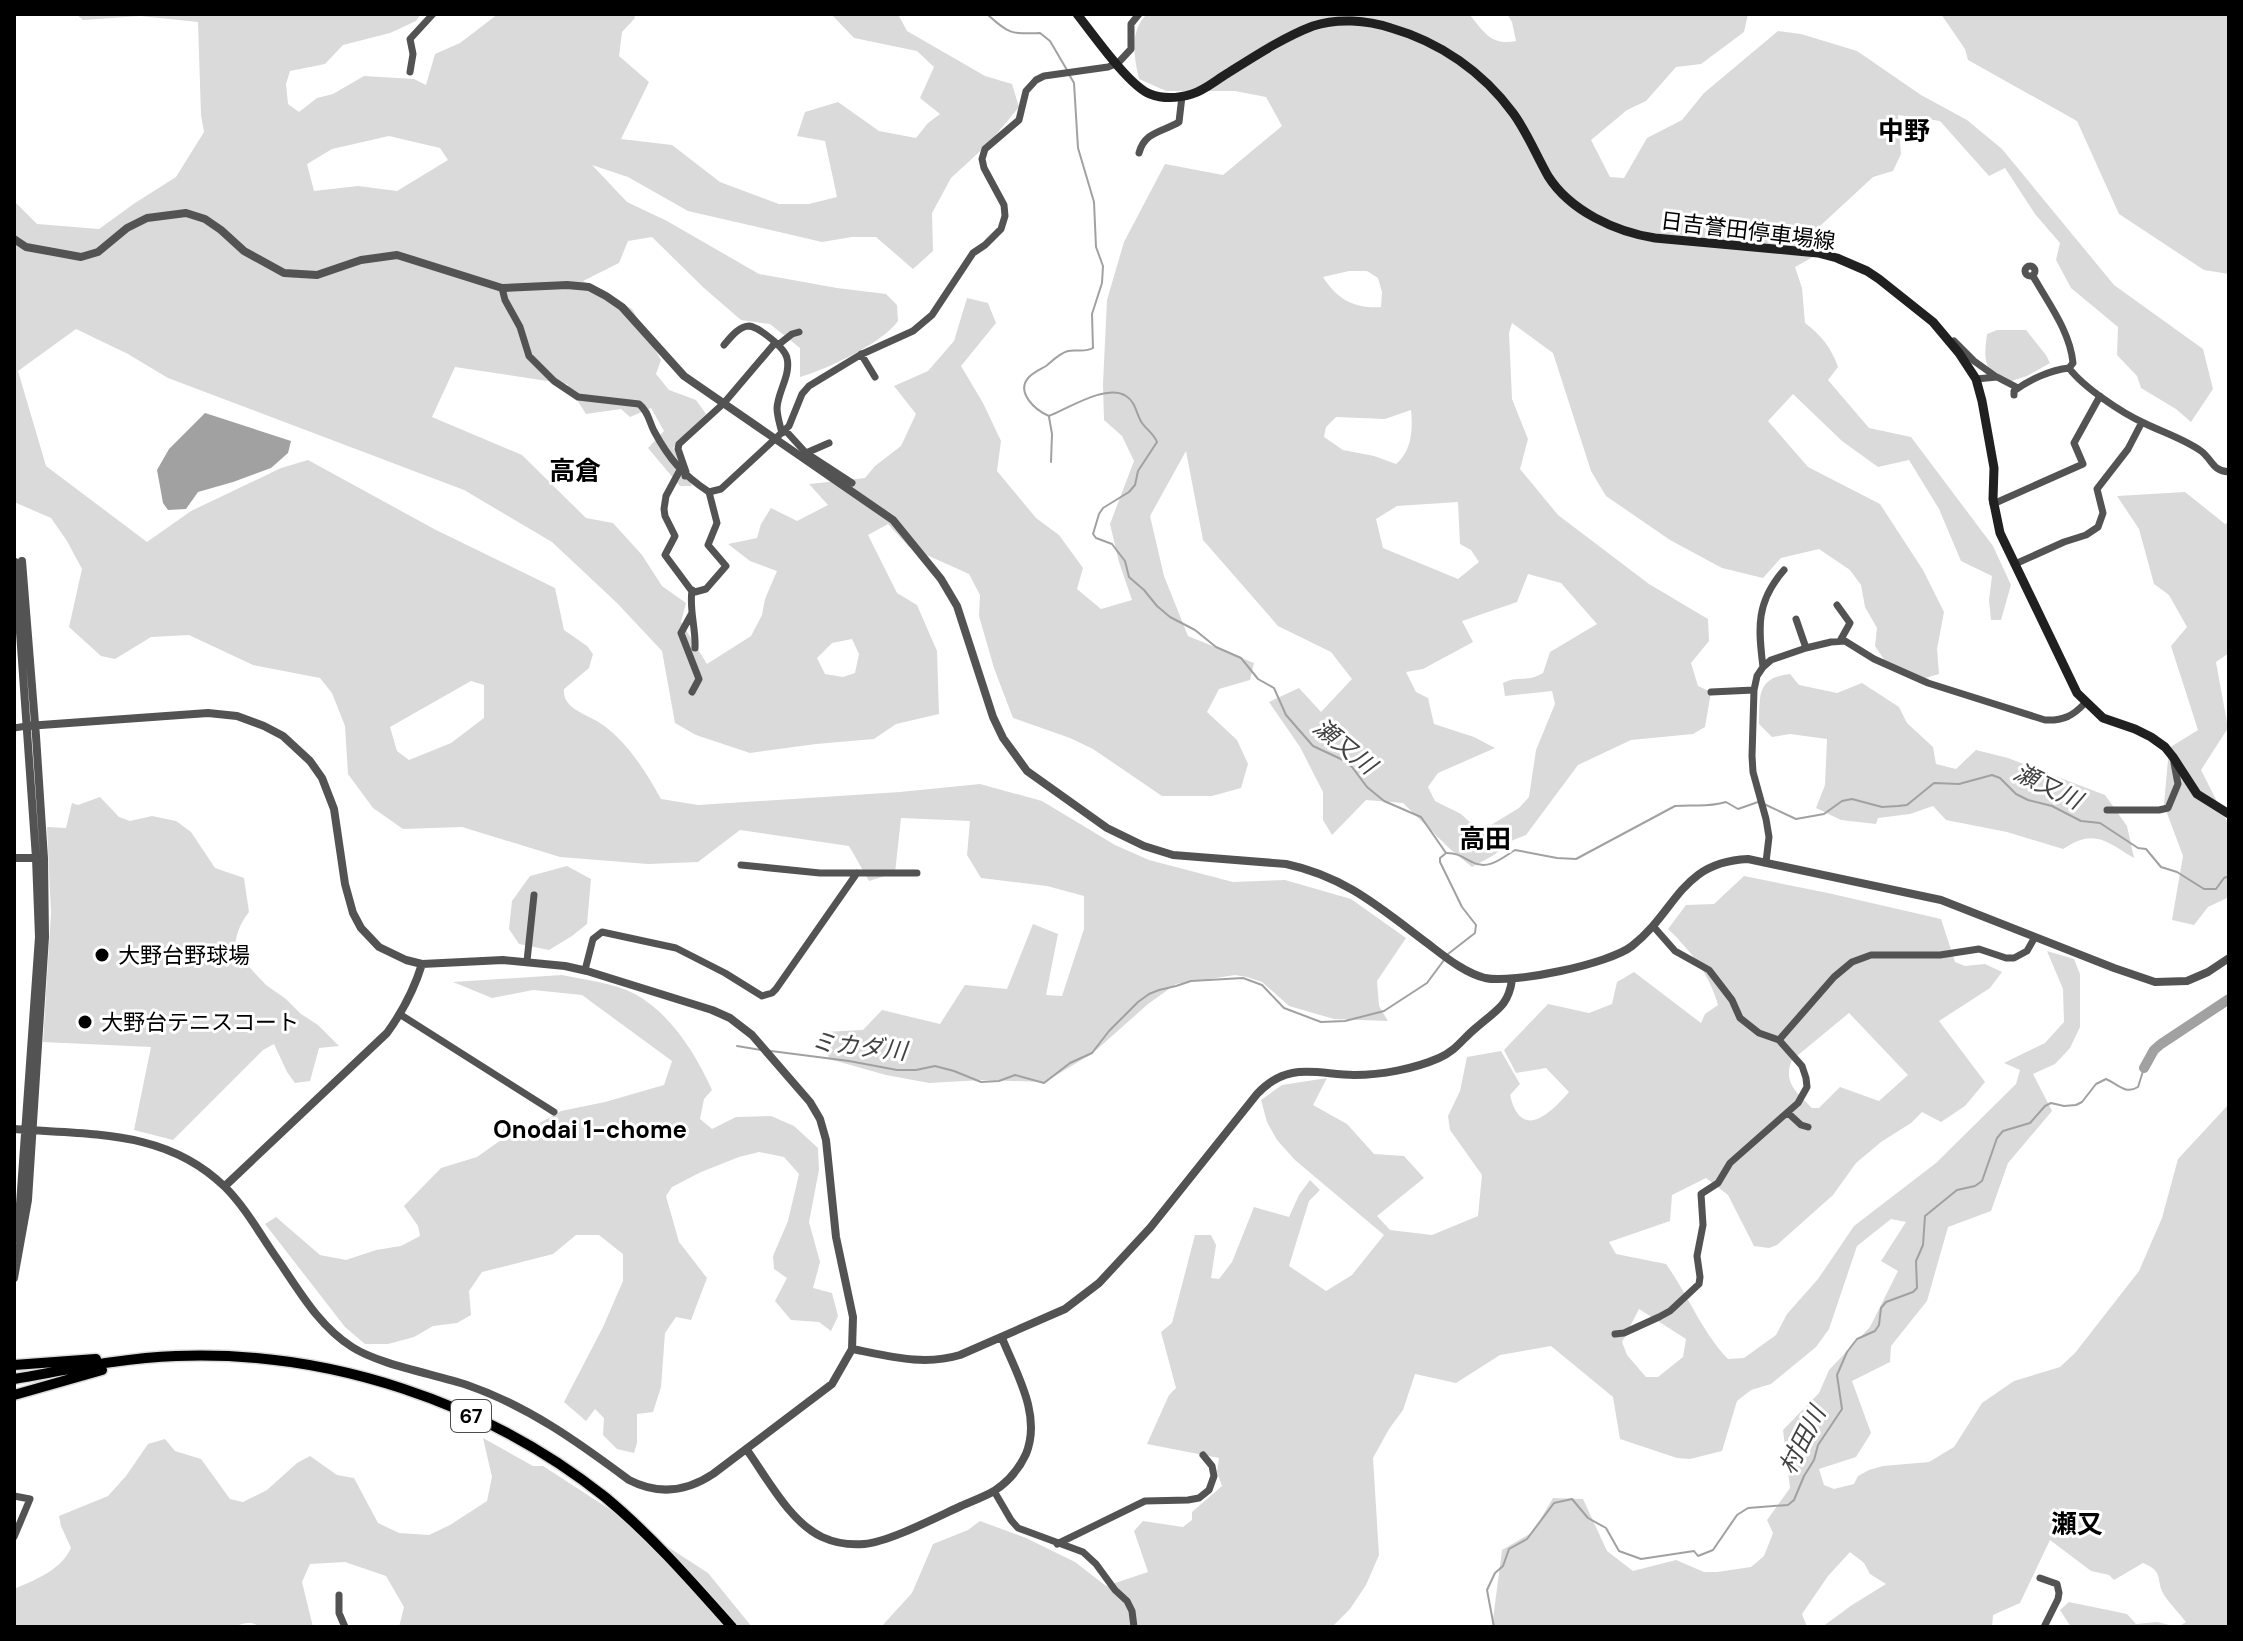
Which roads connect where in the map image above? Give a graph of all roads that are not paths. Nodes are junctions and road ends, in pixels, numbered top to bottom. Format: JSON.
{"nodes":[{"id":1,"x":433,"y":14,"type":"edge"},
{"id":2,"x":1077,"y":14,"type":"edge"},
{"id":3,"x":1139,"y":14,"type":"edge"},
{"id":4,"x":1118,"y":63,"type":"junction"},
{"id":5,"x":410,"y":72,"type":"dead end"},
{"id":6,"x":1182,"y":96,"type":"junction"},
{"id":7,"x":1139,"y":153,"type":"dead end"},
{"id":8,"x":14,"y":239,"type":"edge"},
{"id":9,"x":2033,"y":276,"type":"dead end"},
{"id":10,"x":502,"y":288,"type":"junction"},
{"id":11,"x":799,"y":332,"type":"dead end"},
{"id":12,"x":1946,"y":338,"type":"junction"},
{"id":13,"x":777,"y":344,"type":"junction"},
{"id":14,"x":724,"y":345,"type":"dead end"},
{"id":15,"x":861,"y":354,"type":"junction"},
{"id":16,"x":2069,"y":368,"type":"junction"},
{"id":17,"x":1995,"y":376,"type":"junction"},
{"id":18,"x":875,"y":377,"type":"dead end"},
{"id":19,"x":1976,"y":379,"type":"junction"},
{"id":20,"x":2100,"y":396,"type":"junction"},
{"id":21,"x":724,"y":403,"type":"junction"},
{"id":22,"x":2142,"y":422,"type":"junction"},
{"id":23,"x":781,"y":434,"type":"junction"},
{"id":24,"x":829,"y":443,"type":"dead end"},
{"id":25,"x":806,"y":453,"type":"junction"},
{"id":26,"x":2229,"y":472,"type":"edge"},
{"id":27,"x":682,"y":473,"type":"junction"},
{"id":28,"x":852,"y":483,"type":"dead end"},
{"id":29,"x":709,"y":492,"type":"junction"},
{"id":30,"x":1993,"y":504,"type":"junction"},
{"id":31,"x":17,"y":562,"type":"edge"},
{"id":32,"x":2015,"y":564,"type":"junction"},
{"id":33,"x":1784,"y":570,"type":"dead end"},
{"id":34,"x":692,"y":590,"type":"junction"},
{"id":35,"x":1837,"y":605,"type":"dead end"},
{"id":36,"x":692,"y":613,"type":"junction"},
{"id":37,"x":1796,"y":619,"type":"dead end"},
{"id":38,"x":1840,"y":641,"type":"junction"},
{"id":39,"x":21,"y":645,"type":"edge"},
{"id":40,"x":695,"y":648,"type":"dead end"},
{"id":41,"x":1806,"y":648,"type":"junction"},
{"id":42,"x":1763,"y":667,"type":"junction"},
{"id":43,"x":1754,"y":690,"type":"junction"},
{"id":44,"x":692,"y":692,"type":"dead end"},
{"id":45,"x":1711,"y":692,"type":"dead end"},
{"id":46,"x":2085,"y":703,"type":"junction"},
{"id":47,"x":31,"y":726,"type":"junction"},
{"id":48,"x":14,"y":728,"type":"edge"},
{"id":49,"x":2173,"y":757,"type":"junction"},
{"id":50,"x":2107,"y":810,"type":"dead end"},
{"id":51,"x":2229,"y":814,"type":"edge"},
{"id":52,"x":14,"y":858,"type":"edge"},
{"id":53,"x":36,"y":858,"type":"junction"},
{"id":54,"x":1766,"y":862,"type":"junction"},
{"id":55,"x":741,"y":865,"type":"dead end"},
{"id":56,"x":857,"y":873,"type":"junction"},
{"id":57,"x":917,"y":873,"type":"dead end"},
{"id":58,"x":534,"y":895,"type":"dead end"},
{"id":59,"x":1653,"y":926,"type":"junction"},
{"id":60,"x":2035,"y":937,"type":"junction"},
{"id":61,"x":2229,"y":958,"type":"edge"},
{"id":62,"x":527,"y":961,"type":"junction"},
{"id":63,"x":422,"y":964,"type":"junction"},
{"id":64,"x":585,"y":970,"type":"junction"},
{"id":65,"x":1512,"y":980,"type":"junction"},
{"id":66,"x":401,"y":1015,"type":"junction"},
{"id":67,"x":1779,"y":1040,"type":"junction"},
{"id":68,"x":554,"y":1112,"type":"dead end"},
{"id":69,"x":1788,"y":1113,"type":"junction"},
{"id":70,"x":1808,"y":1127,"type":"dead end"},
{"id":71,"x":14,"y":1129,"type":"edge"},
{"id":72,"x":29,"y":1130,"type":"junction"},
{"id":73,"x":225,"y":1186,"type":"junction"},
{"id":74,"x":14,"y":1239,"type":"edge"},
{"id":75,"x":14,"y":1278,"type":"edge"},
{"id":76,"x":1615,"y":1334,"type":"dead end"},
{"id":77,"x":1002,"y":1338,"type":"junction"},
{"id":78,"x":852,"y":1349,"type":"junction"},
{"id":79,"x":142,"y":1358,"type":"junction"},
{"id":80,"x":14,"y":1365,"type":"edge"},
{"id":81,"x":14,"y":1379,"type":"edge"},
{"id":82,"x":14,"y":1395,"type":"edge"},
{"id":83,"x":747,"y":1450,"type":"junction"},
{"id":84,"x":1203,"y":1455,"type":"dead end"},
{"id":85,"x":994,"y":1491,"type":"junction"},
{"id":86,"x":14,"y":1496,"type":"edge"},
{"id":87,"x":14,"y":1537,"type":"edge"},
{"id":88,"x":1057,"y":1544,"type":"junction"},
{"id":89,"x":2040,"y":1578,"type":"dead end"},
{"id":90,"x":339,"y":1595,"type":"dead end"},
{"id":91,"x":345,"y":1627,"type":"edge"},
{"id":92,"x":732,"y":1627,"type":"edge"},
{"id":93,"x":1134,"y":1627,"type":"edge"},
{"id":94,"x":2044,"y":1627,"type":"edge"}],
"edges":[{"from":1,"to":5,"type":"street"},
{"from":2,"to":4,"type":"main road"},
{"from":3,"to":4,"type":"street"},
{"from":4,"to":6,"type":"main road"},
{"from":4,"to":15,"type":"street"},
{"from":6,"to":7,"type":"street"},
{"from":6,"to":12,"type":"main road","name":"日吉誉田停車場線"},
{"from":8,"to":10,"type":"street"},
{"from":9,"to":16,"type":"street"},
{"from":10,"to":21,"type":"street"},
{"from":10,"to":27,"type":"street"},
{"from":11,"to":13,"type":"street"},
{"from":12,"to":17,"type":"street"},
{"from":12,"to":19,"type":"main road","name":"日吉誉田停車場線"},
{"from":13,"to":14,"type":"street"},
{"from":13,"to":21,"type":"street"},
{"from":13,"to":23,"type":"street"},
{"from":15,"to":18,"type":"street"},
{"from":15,"to":23,"type":"street"},
{"from":16,"to":17,"type":"street"},
{"from":16,"to":20,"type":"street"},
{"from":17,"to":19,"type":"street"},
{"from":19,"to":30,"type":"main road","name":"日吉誉田停車場線"},
{"from":20,"to":22,"type":"street"},
{"from":20,"to":30,"type":"street"},
{"from":21,"to":23,"type":"street"},
{"from":21,"to":27,"type":"street"},
{"from":22,"to":26,"type":"street"},
{"from":22,"to":32,"type":"street"},
{"from":23,"to":25,"type":"street"},
{"from":23,"to":29,"type":"street"},
{"from":23,"to":65,"type":"street"},
{"from":24,"to":25,"type":"street"},
{"from":25,"to":28,"type":"street"},
{"from":27,"to":29,"type":"street"},
{"from":27,"to":34,"type":"street"},
{"from":29,"to":34,"type":"street"},
{"from":30,"to":32,"type":"main road","name":"日吉誉田停車場線"},
{"from":31,"to":39,"type":"street"},
{"from":32,"to":46,"type":"main road","name":"日吉誉田停車場線"},
{"from":33,"to":42,"type":"street"},
{"from":34,"to":36,"type":"street"},
{"from":35,"to":38,"type":"street"},
{"from":36,"to":40,"type":"street"},
{"from":36,"to":44,"type":"street"},
{"from":37,"to":41,"type":"street"},
{"from":38,"to":41,"type":"street"},
{"from":38,"to":46,"type":"street"},
{"from":39,"to":47,"type":"street"},
{"from":41,"to":42,"type":"street"},
{"from":42,"to":43,"type":"street"},
{"from":43,"to":45,"type":"street"},
{"from":43,"to":54,"type":"street"},
{"from":46,"to":49,"type":"main road","name":"日吉誉田停車場線"},
{"from":47,"to":48,"type":"street"},
{"from":47,"to":53,"type":"street"},
{"from":47,"to":63,"type":"street"},
{"from":47,"to":72,"type":"street"},
{"from":49,"to":50,"type":"street"},
{"from":49,"to":51,"type":"main road","name":"日吉誉田停車場線"},
{"from":52,"to":53,"type":"street"},
{"from":53,"to":72,"type":"street"},
{"from":54,"to":59,"type":"street"},
{"from":54,"to":60,"type":"street"},
{"from":55,"to":56,"type":"street"},
{"from":56,"to":57,"type":"street"},
{"from":56,"to":64,"type":"street"},
{"from":58,"to":62,"type":"street"},
{"from":59,"to":65,"type":"street"},
{"from":59,"to":67,"type":"street"},
{"from":60,"to":61,"type":"street"},
{"from":60,"to":67,"type":"street"},
{"from":62,"to":63,"type":"street"},
{"from":62,"to":64,"type":"street"},
{"from":63,"to":66,"type":"street"},
{"from":64,"to":78,"type":"street"},
{"from":65,"to":77,"type":"street"},
{"from":66,"to":68,"type":"street"},
{"from":66,"to":73,"type":"street"},
{"from":67,"to":69,"type":"street"},
{"from":69,"to":70,"type":"street"},
{"from":69,"to":76,"type":"street"},
{"from":71,"to":72,"type":"street"},
{"from":72,"to":73,"type":"street"},
{"from":72,"to":74,"type":"street"},
{"from":72,"to":75,"type":"street"},
{"from":73,"to":83,"type":"street"},
{"from":77,"to":78,"type":"street"},
{"from":77,"to":85,"type":"street"},
{"from":78,"to":83,"type":"street"},
{"from":79,"to":80,"type":"main road"},
{"from":79,"to":81,"type":"main road","number":"67"},
{"from":79,"to":82,"type":"main road"},
{"from":79,"to":92,"type":"main road","number":"67"},
{"from":83,"to":85,"type":"street"},
{"from":84,"to":88,"type":"street"},
{"from":85,"to":88,"type":"street"},
{"from":86,"to":87,"type":"street"},
{"from":88,"to":93,"type":"street"},
{"from":89,"to":94,"type":"street"},
{"from":90,"to":91,"type":"street"}]}
